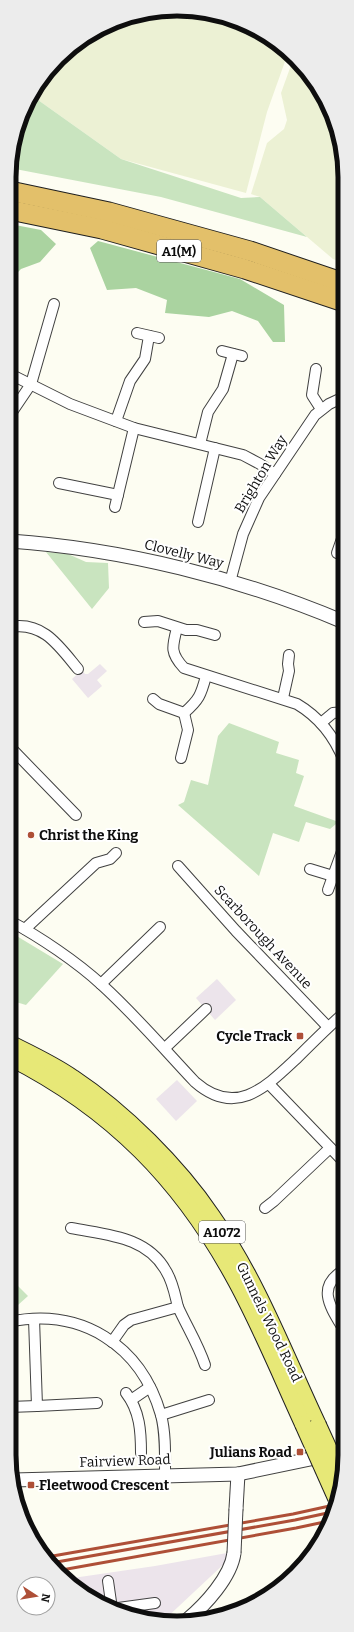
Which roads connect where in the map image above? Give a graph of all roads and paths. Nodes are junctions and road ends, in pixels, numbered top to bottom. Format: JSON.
{"nodes":[{"id":1,"x":16,"y":192,"type":"edge"},
{"id":2,"x":16,"y":211,"type":"edge"},
{"id":3,"x":338,"y":281,"type":"edge"},
{"id":4,"x":338,"y":300,"type":"edge"},
{"id":5,"x":54,"y":304,"type":"dead end"},
{"id":6,"x":138,"y":333,"type":"dead end"},
{"id":7,"x":222,"y":351,"type":"dead end"},
{"id":8,"x":318,"y":375,"type":"dead end"},
{"id":9,"x":16,"y":377,"type":"edge"},
{"id":10,"x":32,"y":384,"type":"junction"},
{"id":11,"x":338,"y":400,"type":"edge"},
{"id":12,"x":16,"y":407,"type":"edge"},
{"id":13,"x":321,"y":409,"type":"junction"},
{"id":14,"x":116,"y":421,"type":"junction"},
{"id":15,"x":134,"y":428,"type":"junction"},
{"id":16,"x":200,"y":444,"type":"junction"},
{"id":17,"x":215,"y":448,"type":"junction"},
{"id":18,"x":275,"y":474,"type":"junction"},
{"id":19,"x":58,"y":483,"type":"dead end"},
{"id":20,"x":118,"y":495,"type":"junction"},
{"id":21,"x":115,"y":507,"type":"dead end"},
{"id":22,"x":198,"y":522,"type":"dead end"},
{"id":23,"x":16,"y":541,"type":"edge"},
{"id":24,"x":338,"y":550,"type":"edge"},
{"id":25,"x":337,"y":553,"type":"dead end"},
{"id":26,"x":230,"y":582,"type":"junction"},
{"id":27,"x":338,"y":620,"type":"edge"},
{"id":28,"x":144,"y":622,"type":"dead end"},
{"id":29,"x":16,"y":627,"type":"edge"},
{"id":30,"x":177,"y":628,"type":"junction"},
{"id":31,"x":215,"y":635,"type":"dead end"},
{"id":32,"x":289,"y":655,"type":"dead end"},
{"id":33,"x":78,"y":668,"type":"dead end"},
{"id":34,"x":206,"y":676,"type":"junction"},
{"id":35,"x":283,"y":698,"type":"junction"},
{"id":36,"x":153,"y":699,"type":"dead end"},
{"id":37,"x":338,"y":713,"type":"edge"},
{"id":38,"x":184,"y":714,"type":"junction"},
{"id":39,"x":322,"y":723,"type":"junction"},
{"id":40,"x":338,"y":746,"type":"edge"},
{"id":41,"x":16,"y":753,"type":"edge"},
{"id":42,"x":181,"y":758,"type":"dead end"},
{"id":43,"x":76,"y":815,"type":"dead end"},
{"id":44,"x":116,"y":853,"type":"dead end"},
{"id":45,"x":338,"y":861,"type":"edge"},
{"id":46,"x":178,"y":866,"type":"dead end"},
{"id":47,"x":310,"y":869,"type":"dead end"},
{"id":48,"x":332,"y":876,"type":"junction"},
{"id":49,"x":328,"y":890,"type":"dead end"},
{"id":50,"x":16,"y":924,"type":"edge"},
{"id":51,"x":160,"y":927,"type":"dead end"},
{"id":52,"x":25,"y":929,"type":"junction"},
{"id":53,"x":101,"y":984,"type":"junction"},
{"id":54,"x":206,"y":1009,"type":"dead end"},
{"id":55,"x":338,"y":1018,"type":"edge"},
{"id":56,"x":328,"y":1027,"type":"junction"},
{"id":57,"x":16,"y":1046,"type":"edge"},
{"id":58,"x":165,"y":1048,"type":"junction"},
{"id":59,"x":16,"y":1060,"type":"edge"},
{"id":60,"x":269,"y":1084,"type":"junction"},
{"id":61,"x":330,"y":1148,"type":"junction"},
{"id":62,"x":338,"y":1156,"type":"edge"},
{"id":63,"x":265,"y":1208,"type":"dead end"},
{"id":64,"x":71,"y":1228,"type":"dead end"},
{"id":65,"x":338,"y":1275,"type":"edge"},
{"id":66,"x":178,"y":1307,"type":"junction"},
{"id":67,"x":34,"y":1319,"type":"junction"},
{"id":68,"x":338,"y":1319,"type":"edge"},
{"id":69,"x":16,"y":1321,"type":"edge"},
{"id":70,"x":112,"y":1342,"type":"junction"},
{"id":71,"x":205,"y":1365,"type":"dead end"},
{"id":72,"x":150,"y":1387,"type":"junction"},
{"id":73,"x":209,"y":1400,"type":"dead end"},
{"id":74,"x":97,"y":1403,"type":"dead end"},
{"id":75,"x":37,"y":1406,"type":"junction"},
{"id":76,"x":16,"y":1407,"type":"edge"},
{"id":77,"x":161,"y":1415,"type":"junction"},
{"id":78,"x":310,"y":1424,"type":"junction"},
{"id":79,"x":141,"y":1453,"type":"dead end"},
{"id":80,"x":338,"y":1453,"type":"edge"},
{"id":81,"x":338,"y":1471,"type":"edge"},
{"id":82,"x":238,"y":1474,"type":"junction"},
{"id":83,"x":165,"y":1476,"type":"junction"},
{"id":84,"x":18,"y":1480,"type":"edge"},
{"id":85,"x":334,"y":1492,"type":"edge"},
{"id":86,"x":108,"y":1581,"type":"dead end"},
{"id":87,"x":111,"y":1602,"type":"edge"},
{"id":88,"x":155,"y":1603,"type":"dead end"},
{"id":89,"x":125,"y":1607,"type":"edge"},
{"id":90,"x":191,"y":1616,"type":"edge"}],
"edges":[{"from":1,"to":3,"type":"highway","number":"A1(M)"},
{"from":2,"to":4,"type":"highway","number":"A1(M)"},
{"from":5,"to":10,"type":"street"},
{"from":6,"to":14,"type":"street"},
{"from":7,"to":16,"type":"street"},
{"from":8,"to":13,"type":"street"},
{"from":9,"to":10,"type":"street"},
{"from":10,"to":12,"type":"street"},
{"from":10,"to":14,"type":"street"},
{"from":11,"to":13,"type":"street","name":"Brighton Way"},
{"from":13,"to":18,"type":"street","name":"Brighton Way"},
{"from":14,"to":15,"type":"street"},
{"from":15,"to":16,"type":"street"},
{"from":15,"to":20,"type":"street"},
{"from":16,"to":17,"type":"street"},
{"from":17,"to":18,"type":"street"},
{"from":17,"to":22,"type":"street"},
{"from":18,"to":26,"type":"street","name":"Brighton Way"},
{"from":19,"to":20,"type":"street"},
{"from":20,"to":21,"type":"street"},
{"from":23,"to":26,"type":"street","name":"Clovelly Way"},
{"from":24,"to":25,"type":"street"},
{"from":26,"to":27,"type":"street","name":"Clovelly Way"},
{"from":28,"to":30,"type":"street"},
{"from":29,"to":33,"type":"street"},
{"from":30,"to":31,"type":"street"},
{"from":30,"to":34,"type":"street"},
{"from":32,"to":35,"type":"street"},
{"from":34,"to":35,"type":"street"},
{"from":34,"to":38,"type":"street"},
{"from":35,"to":39,"type":"street"},
{"from":36,"to":38,"type":"street"},
{"from":37,"to":39,"type":"street"},
{"from":38,"to":42,"type":"street"},
{"from":39,"to":40,"type":"street"},
{"from":41,"to":43,"type":"street"},
{"from":44,"to":52,"type":"street"},
{"from":45,"to":48,"type":"street"},
{"from":46,"to":56,"type":"street","name":"Scarborough Avenue"},
{"from":47,"to":48,"type":"street"},
{"from":48,"to":49,"type":"street"},
{"from":50,"to":52,"type":"street"},
{"from":51,"to":53,"type":"street"},
{"from":52,"to":53,"type":"street"},
{"from":53,"to":58,"type":"street"},
{"from":54,"to":58,"type":"street"},
{"from":55,"to":56,"type":"street"},
{"from":56,"to":60,"type":"street"},
{"from":57,"to":78,"type":"main road","name":"Gunnels Wood Road","number":"A1072"},
{"from":58,"to":60,"type":"street"},
{"from":59,"to":78,"type":"main road","name":"Gunnels Wood Road","number":"A1072"},
{"from":60,"to":61,"type":"street"},
{"from":61,"to":62,"type":"street"},
{"from":61,"to":63,"type":"street"},
{"from":64,"to":66,"type":"street"},
{"from":65,"to":68,"type":"street"},
{"from":66,"to":70,"type":"street"},
{"from":66,"to":71,"type":"street"},
{"from":67,"to":69,"type":"street"},
{"from":67,"to":70,"type":"street"},
{"from":67,"to":75,"type":"street"},
{"from":70,"to":72,"type":"street"},
{"from":72,"to":77,"type":"street"},
{"from":72,"to":79,"type":"street"},
{"from":73,"to":77,"type":"street"},
{"from":74,"to":75,"type":"street"},
{"from":75,"to":76,"type":"street"},
{"from":77,"to":83,"type":"street"},
{"from":78,"to":81,"type":"main road","name":"Gunnels Wood Road","number":"A1072","bridge":true},
{"from":78,"to":85,"type":"main road","name":"Gunnels Wood Road","number":"A1072","bridge":true},
{"from":80,"to":82,"type":"street","name":"Fairview Road"},
{"from":82,"to":83,"type":"street","name":"Fairview Road"},
{"from":82,"to":90,"type":"street","bridge":true},
{"from":83,"to":84,"type":"street","name":"Fairview Road"},
{"from":86,"to":87,"type":"street"},
{"from":88,"to":89,"type":"street"}]}
